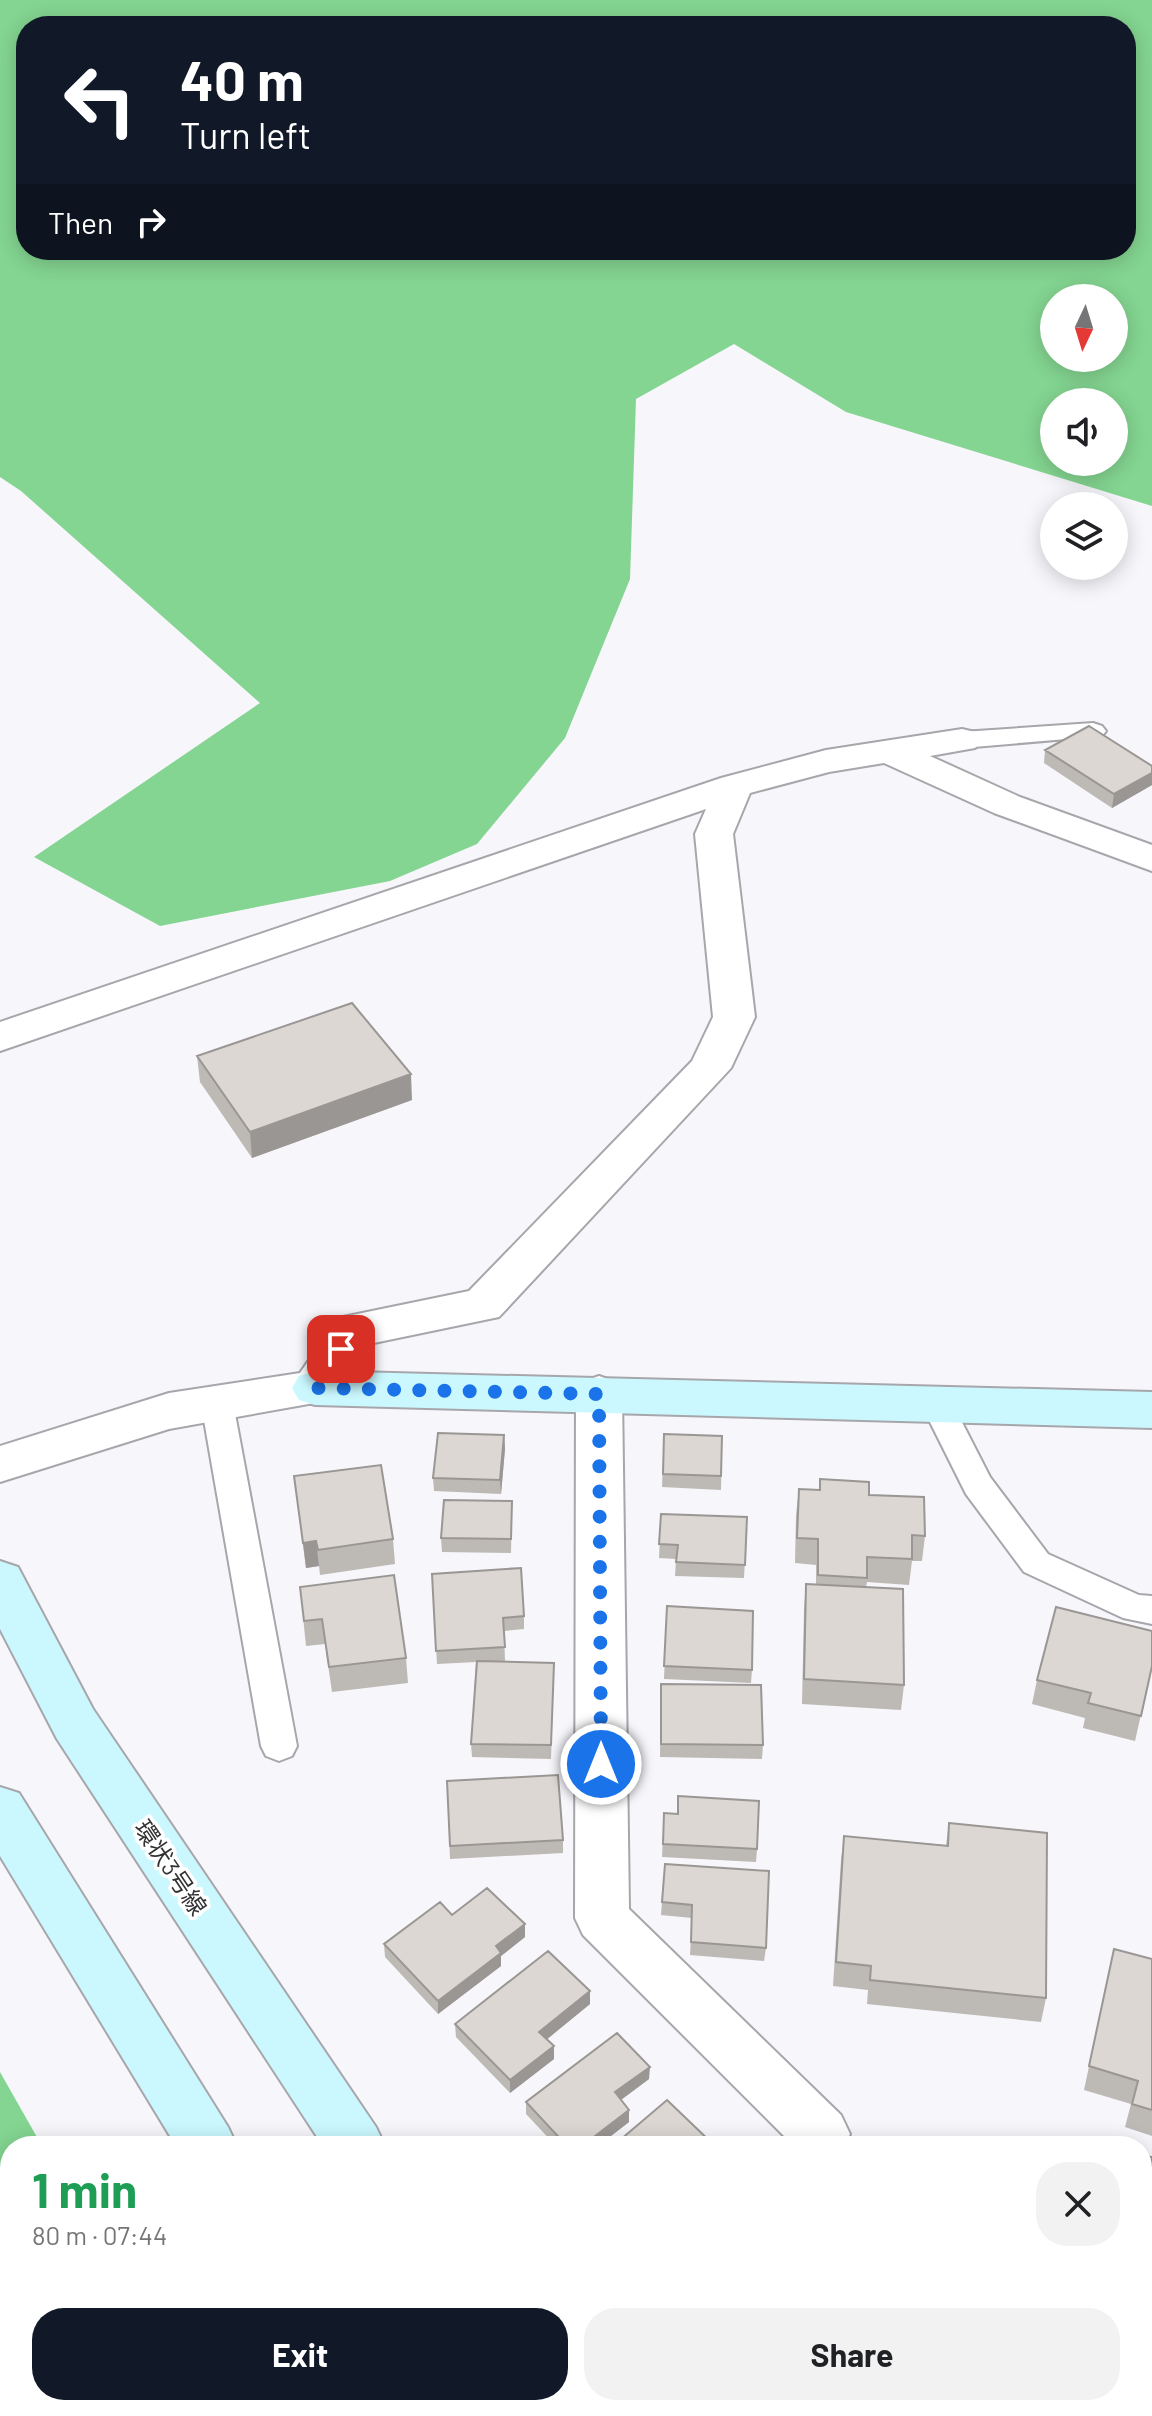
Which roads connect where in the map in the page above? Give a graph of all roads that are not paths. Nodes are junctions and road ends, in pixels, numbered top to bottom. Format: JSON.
{"nodes":[{"id":1,"x":1093,"y":731,"type":"edge"},
{"id":2,"x":962,"y":740,"type":"joint"},
{"id":3,"x":886,"y":750,"type":"junction"},
{"id":4,"x":734,"y":786,"type":"junction"},
{"id":5,"x":1152,"y":859,"type":"edge"},
{"id":6,"x":0,"y":1037,"type":"edge"},
{"id":7,"x":315,"y":1388,"type":"junction"},
{"id":8,"x":599,"y":1394,"type":"junction"},
{"id":9,"x":217,"y":1403,"type":"junction"},
{"id":10,"x":937,"y":1404,"type":"junction"},
{"id":11,"x":1152,"y":1410,"type":"edge"},
{"id":12,"x":0,"y":1464,"type":"edge"},
{"id":13,"x":0,"y":1581,"type":"edge"},
{"id":14,"x":1152,"y":1610,"type":"edge"},
{"id":15,"x":279,"y":1746,"type":"dead end"},
{"id":16,"x":0,"y":1809,"type":"edge"},
{"id":17,"x":821,"y":2134,"type":"dead end"},
{"id":18,"x":202,"y":2136,"type":"edge"},
{"id":19,"x":349,"y":2136,"type":"edge"}],
"edges":[{"from":1,"to":2,"type":"lane"},
{"from":2,"to":3,"type":"street"},
{"from":3,"to":4,"type":"street"},
{"from":3,"to":5,"type":"street"},
{"from":4,"to":6,"type":"street"},
{"from":4,"to":7,"type":"street"},
{"from":7,"to":8,"type":"street"},
{"from":7,"to":9,"type":"street"},
{"from":8,"to":10,"type":"street"},
{"from":8,"to":17,"type":"street"},
{"from":9,"to":12,"type":"street"},
{"from":9,"to":15,"type":"lane"},
{"from":10,"to":11,"type":"street"},
{"from":10,"to":14,"type":"lane"},
{"from":13,"to":19,"type":"street","name":"環状3号線"},
{"from":16,"to":18,"type":"street"}]}
